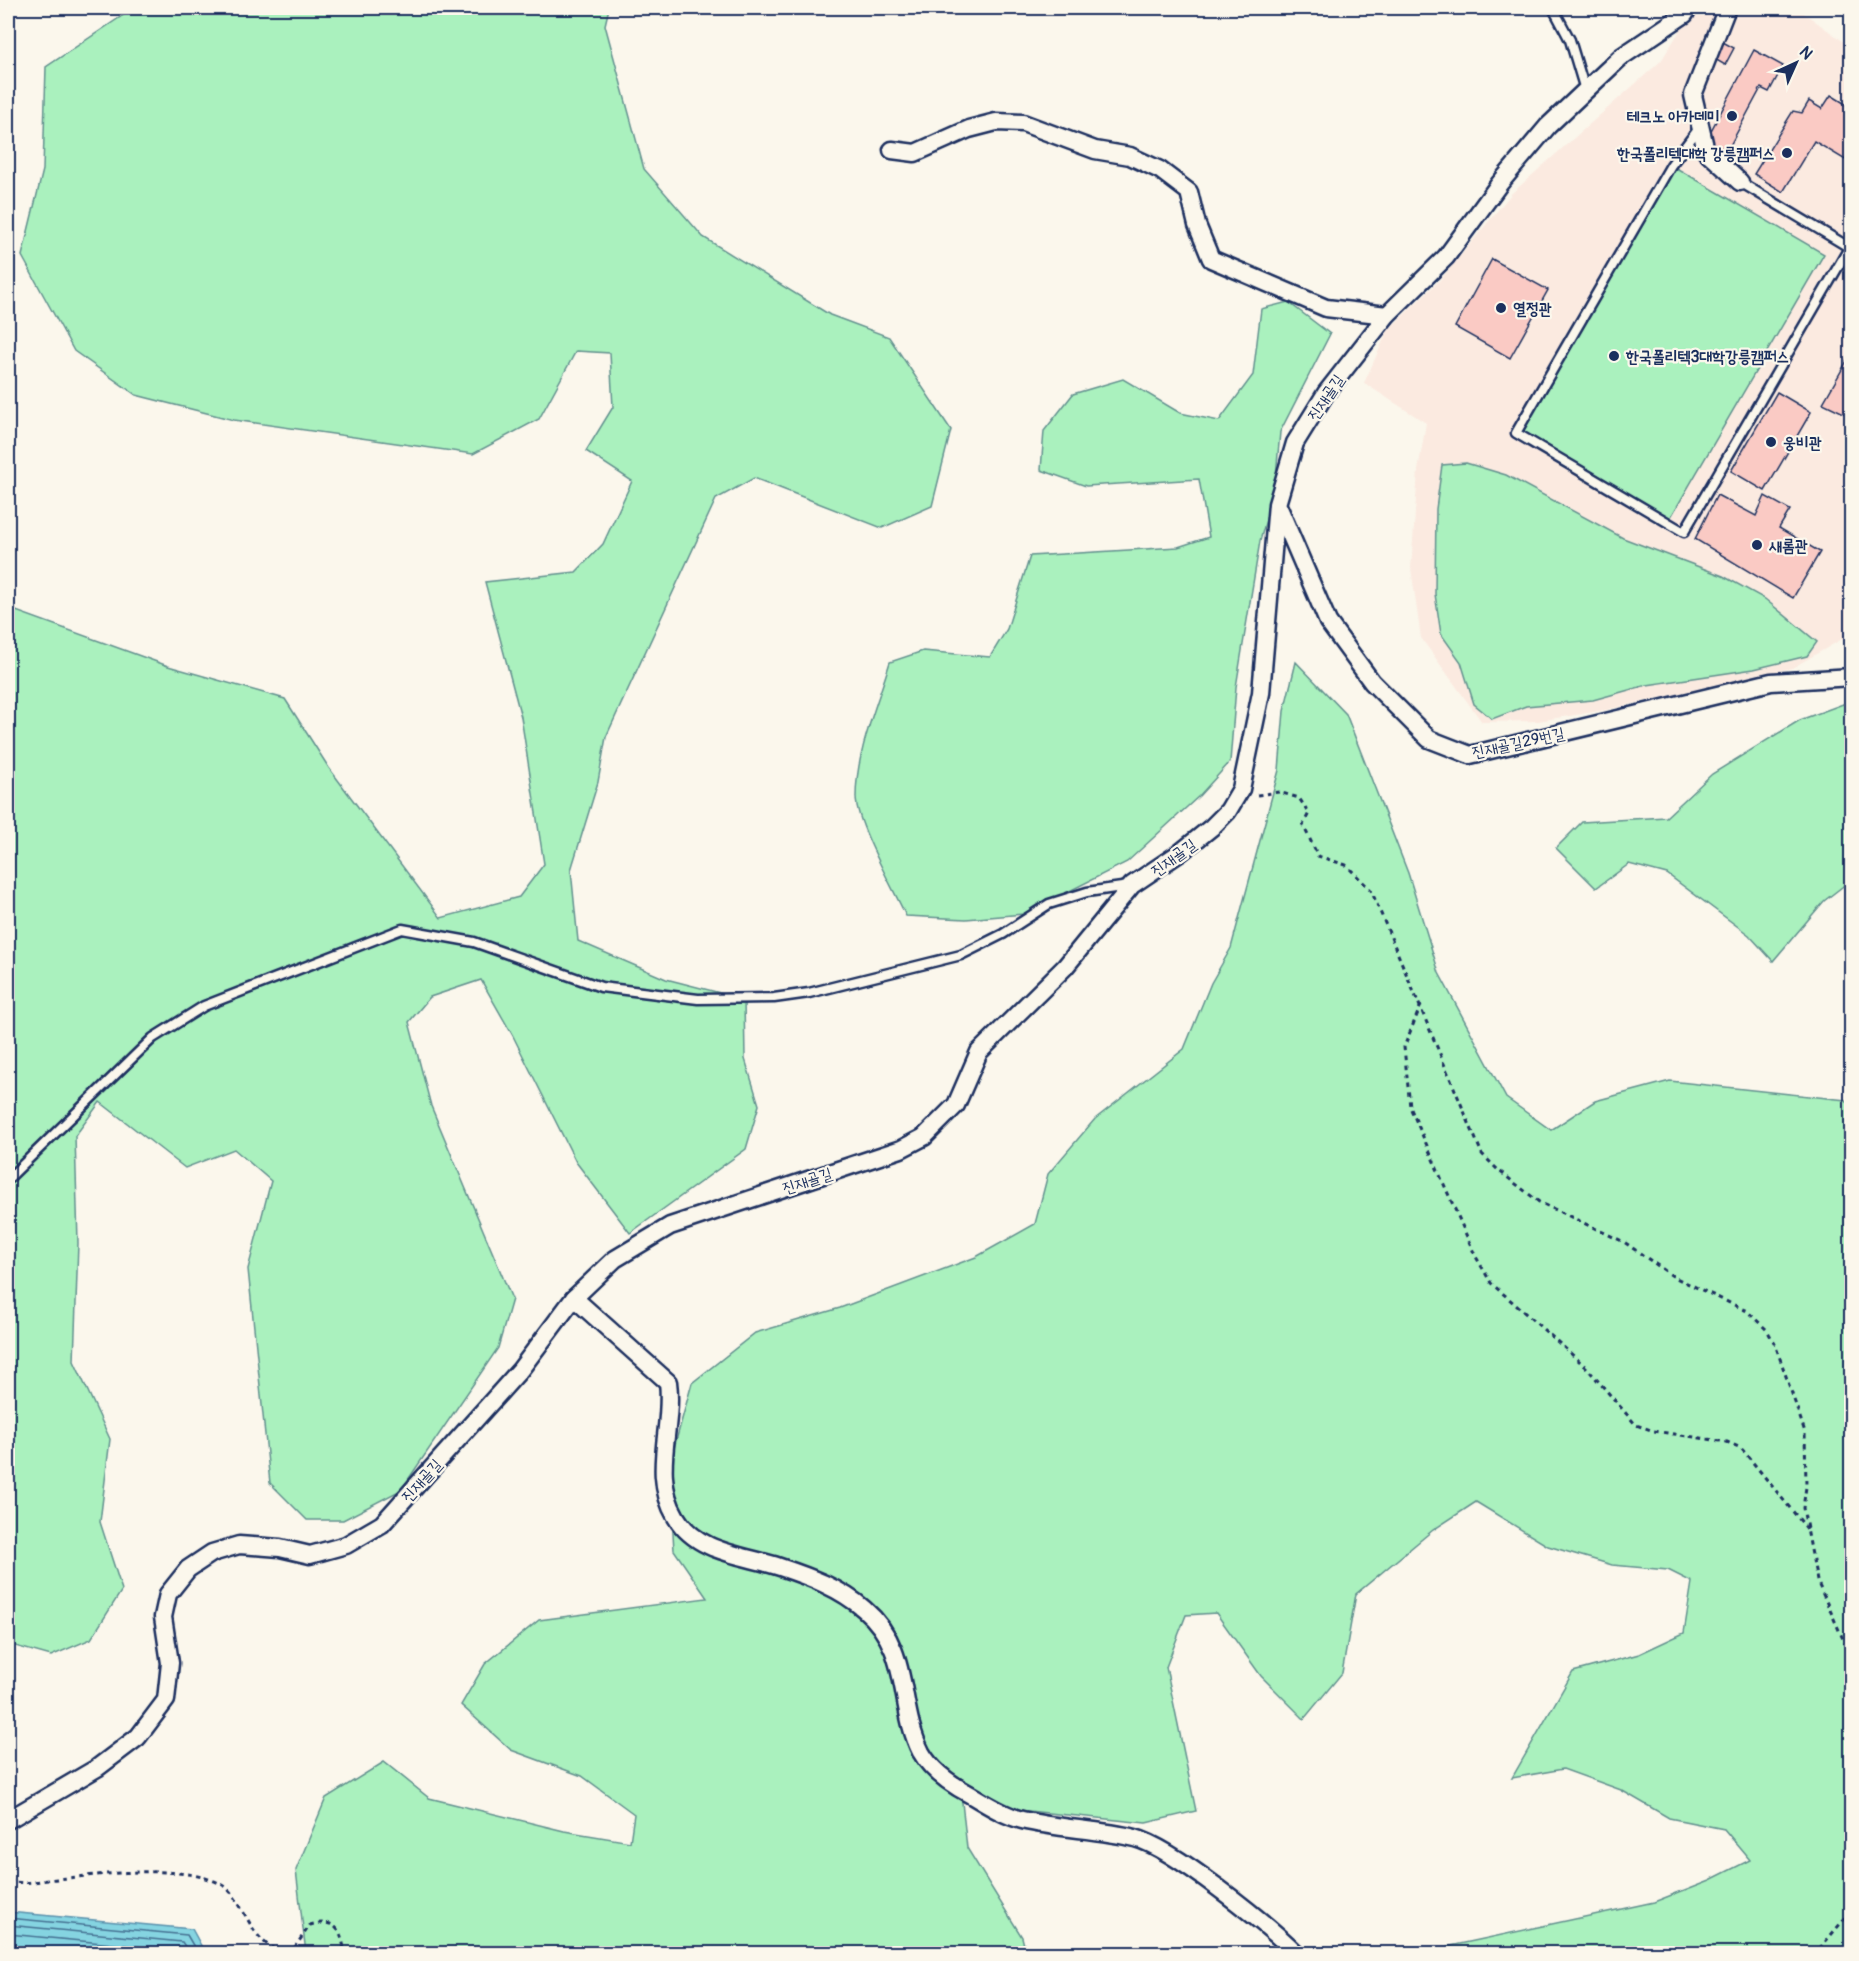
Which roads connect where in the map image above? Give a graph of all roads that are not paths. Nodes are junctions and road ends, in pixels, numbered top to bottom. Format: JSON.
{"nodes":[{"id":1,"x":1553,"y":8,"type":"edge"},
{"id":2,"x":1688,"y":8,"type":"edge"},
{"id":3,"x":1727,"y":8,"type":"edge"},
{"id":4,"x":1586,"y":91,"type":"junction"},
{"id":5,"x":1700,"y":126,"type":"junction"},
{"id":6,"x":892,"y":150,"type":"dead end"},
{"id":7,"x":1740,"y":182,"type":"joint"},
{"id":8,"x":1850,"y":249,"type":"edge"},
{"id":9,"x":1387,"y":315,"type":"junction"},
{"id":10,"x":1277,"y":504,"type":"junction"},
{"id":11,"x":1851,"y":677,"type":"edge"},
{"id":12,"x":1132,"y":885,"type":"junction"},
{"id":13,"x":8,"y":1179,"type":"edge"},
{"id":14,"x":574,"y":1298,"type":"junction"},
{"id":15,"x":8,"y":1820,"type":"edge"},
{"id":16,"x":1297,"y":1953,"type":"edge"}],
"edges":[{"from":1,"to":4,"type":"lane"},
{"from":2,"to":4,"type":"street","name":"진재골길"},
{"from":3,"to":5,"type":"street"},
{"from":4,"to":9,"type":"street","name":"진재골길"},
{"from":5,"to":7,"type":"street"},
{"from":5,"to":8,"type":"lane"},
{"from":6,"to":9,"type":"street"},
{"from":7,"to":8,"type":"lane"},
{"from":9,"to":10,"type":"street","name":"진재골길"},
{"from":10,"to":11,"type":"street","name":"진재골길29번길"},
{"from":10,"to":12,"type":"street","name":"진재골길"},
{"from":12,"to":13,"type":"lane"},
{"from":12,"to":14,"type":"street","name":"진재골길"},
{"from":14,"to":15,"type":"street","name":"진재골길"},
{"from":14,"to":16,"type":"street"}]}
